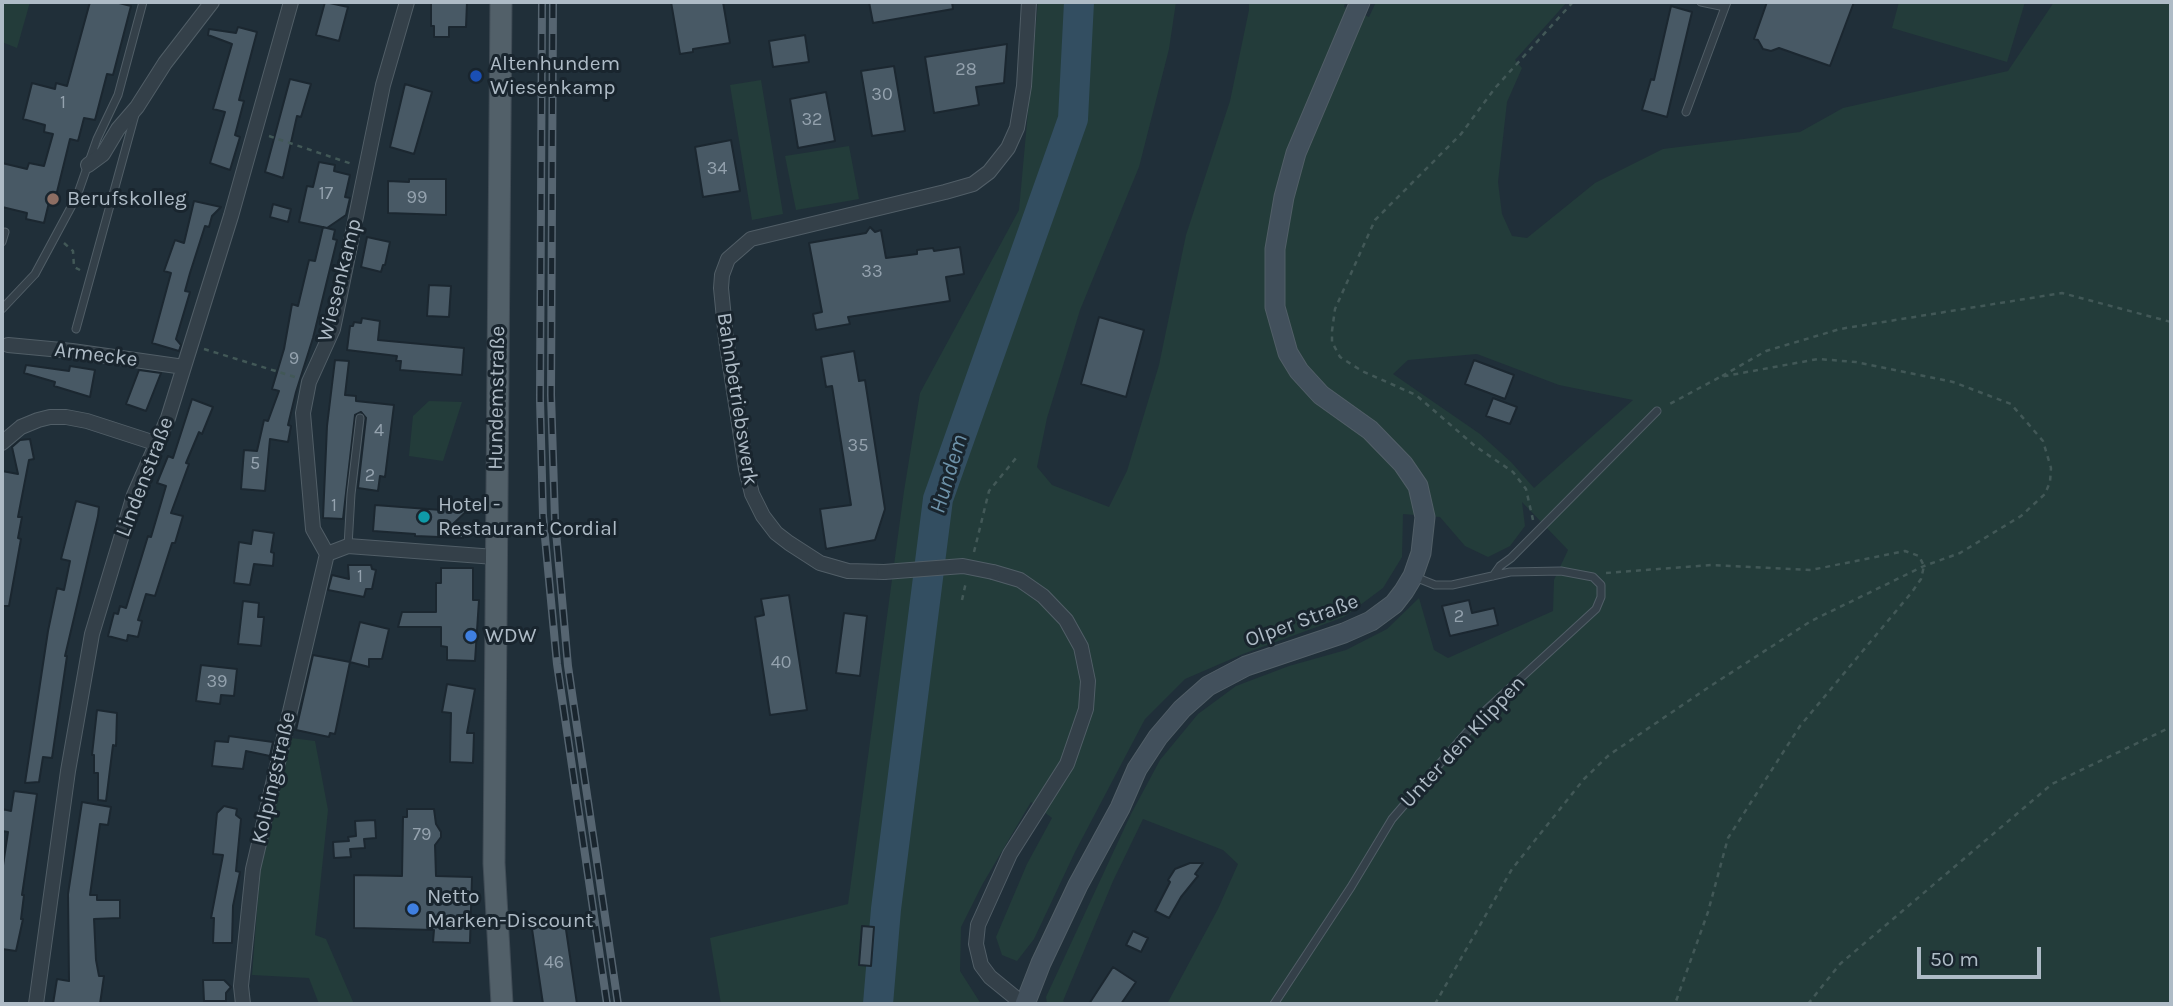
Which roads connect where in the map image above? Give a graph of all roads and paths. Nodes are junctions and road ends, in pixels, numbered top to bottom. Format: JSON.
{"nodes":[{"id":1,"x":143,"y":2,"type":"edge"},
{"id":2,"x":212,"y":2,"type":"edge"},
{"id":3,"x":291,"y":2,"type":"edge"},
{"id":4,"x":407,"y":2,"type":"edge"},
{"id":5,"x":501,"y":2,"type":"edge"},
{"id":6,"x":1028,"y":2,"type":"edge"},
{"id":7,"x":1360,"y":2,"type":"edge"},
{"id":8,"x":1573,"y":2,"type":"edge"},
{"id":9,"x":1700,"y":2,"type":"edge"},
{"id":10,"x":1726,"y":4,"type":"edge"},
{"id":11,"x":137,"y":107,"type":"junction"},
{"id":12,"x":1686,"y":111,"type":"dead end"},
{"id":13,"x":255,"y":132,"type":"junction"},
{"id":14,"x":88,"y":165,"type":"junction"},
{"id":15,"x":365,"y":169,"type":"junction"},
{"id":16,"x":5,"y":232,"type":"dead end"},
{"id":17,"x":57,"y":236,"type":"junction"},
{"id":18,"x":2,"y":242,"type":"edge"},
{"id":19,"x":93,"y":274,"type":"junction"},
{"id":20,"x":2,"y":309,"type":"edge"},
{"id":21,"x":2171,"y":322,"type":"edge"},
{"id":22,"x":76,"y":329,"type":"dead end"},
{"id":23,"x":8,"y":345,"type":"dead end"},
{"id":24,"x":191,"y":345,"type":"junction"},
{"id":25,"x":184,"y":367,"type":"junction"},
{"id":26,"x":1720,"y":377,"type":"junction"},
{"id":27,"x":309,"y":382,"type":"junction"},
{"id":28,"x":1657,"y":411,"type":"joint"},
{"id":29,"x":360,"y":418,"type":"dead end"},
{"id":30,"x":2,"y":443,"type":"edge"},
{"id":31,"x":158,"y":444,"type":"junction"},
{"id":32,"x":1016,"y":458,"type":"dead end"},
{"id":33,"x":1536,"y":533,"type":"junction"},
{"id":34,"x":348,"y":546,"type":"junction"},
{"id":35,"x":974,"y":552,"type":"dead end"},
{"id":36,"x":327,"y":554,"type":"junction"},
{"id":37,"x":495,"y":557,"type":"junction"},
{"id":38,"x":1924,"y":566,"type":"junction"},
{"id":39,"x":968,"y":576,"type":"dead end"},
{"id":40,"x":1413,"y":576,"type":"junction"},
{"id":41,"x":1493,"y":576,"type":"junction"},
{"id":42,"x":1593,"y":577,"type":"junction"},
{"id":43,"x":962,"y":600,"type":"dead end"},
{"id":44,"x":2171,"y":727,"type":"edge"},
{"id":45,"x":36,"y":1004,"type":"edge"},
{"id":46,"x":243,"y":1004,"type":"edge"},
{"id":47,"x":502,"y":1004,"type":"edge"},
{"id":48,"x":1024,"y":1004,"type":"edge"},
{"id":49,"x":1274,"y":1004,"type":"edge"},
{"id":50,"x":1434,"y":1004,"type":"edge"},
{"id":51,"x":1675,"y":1004,"type":"edge"},
{"id":52,"x":1808,"y":1004,"type":"edge"}],
"edges":[{"from":1,"to":14,"type":"lane"},
{"from":2,"to":11,"type":"street"},
{"from":3,"to":13,"type":"street","name":"Lindenstraße"},
{"from":4,"to":15,"type":"street","name":"Wiesenkamp"},
{"from":5,"to":37,"type":"main road","name":"Hundemstraße"},
{"from":6,"to":48,"type":"street","name":"Bahnbetriebswerk","bridge":true},
{"from":7,"to":40,"type":"main road","name":"Olper Straße"},
{"from":8,"to":33,"type":"path"},
{"from":9,"to":10,"type":"lane"},
{"from":10,"to":12,"type":"lane"},
{"from":11,"to":14,"type":"street"},
{"from":11,"to":19,"type":"lane"},
{"from":13,"to":15,"type":"path"},
{"from":13,"to":24,"type":"street","name":"Lindenstraße"},
{"from":14,"to":17,"type":"lane"},
{"from":15,"to":27,"type":"street","name":"Wiesenkamp"},
{"from":16,"to":18,"type":"lane"},
{"from":17,"to":19,"type":"path"},
{"from":17,"to":20,"type":"lane"},
{"from":19,"to":22,"type":"lane"},
{"from":21,"to":26,"type":"path"},
{"from":23,"to":25,"type":"street","name":"Armecke"},
{"from":24,"to":25,"type":"street","name":"Lindenstraße"},
{"from":24,"to":27,"type":"path"},
{"from":25,"to":31,"type":"street","name":"Lindenstraße"},
{"from":26,"to":28,"type":"path"},
{"from":26,"to":38,"type":"path"},
{"from":27,"to":36,"type":"street","name":"Wiesenkamp"},
{"from":28,"to":33,"type":"lane"},
{"from":29,"to":34,"type":"lane"},
{"from":30,"to":31,"type":"street"},
{"from":31,"to":45,"type":"street","name":"Lindenstraße"},
{"from":32,"to":35,"type":"path"},
{"from":33,"to":41,"type":"lane"},
{"from":34,"to":36,"type":"street"},
{"from":34,"to":37,"type":"street"},
{"from":36,"to":46,"type":"street","name":"Kolpingstraße"},
{"from":37,"to":47,"type":"main road","name":"Hundemstraße"},
{"from":38,"to":42,"type":"path"},
{"from":38,"to":50,"type":"path"},
{"from":38,"to":51,"type":"path"},
{"from":39,"to":43,"type":"path"},
{"from":40,"to":41,"type":"lane"},
{"from":40,"to":48,"type":"main road","name":"Olper Straße"},
{"from":41,"to":42,"type":"lane"},
{"from":42,"to":49,"type":"lane","name":"Unter den Klippen"},
{"from":44,"to":52,"type":"path"}]}
